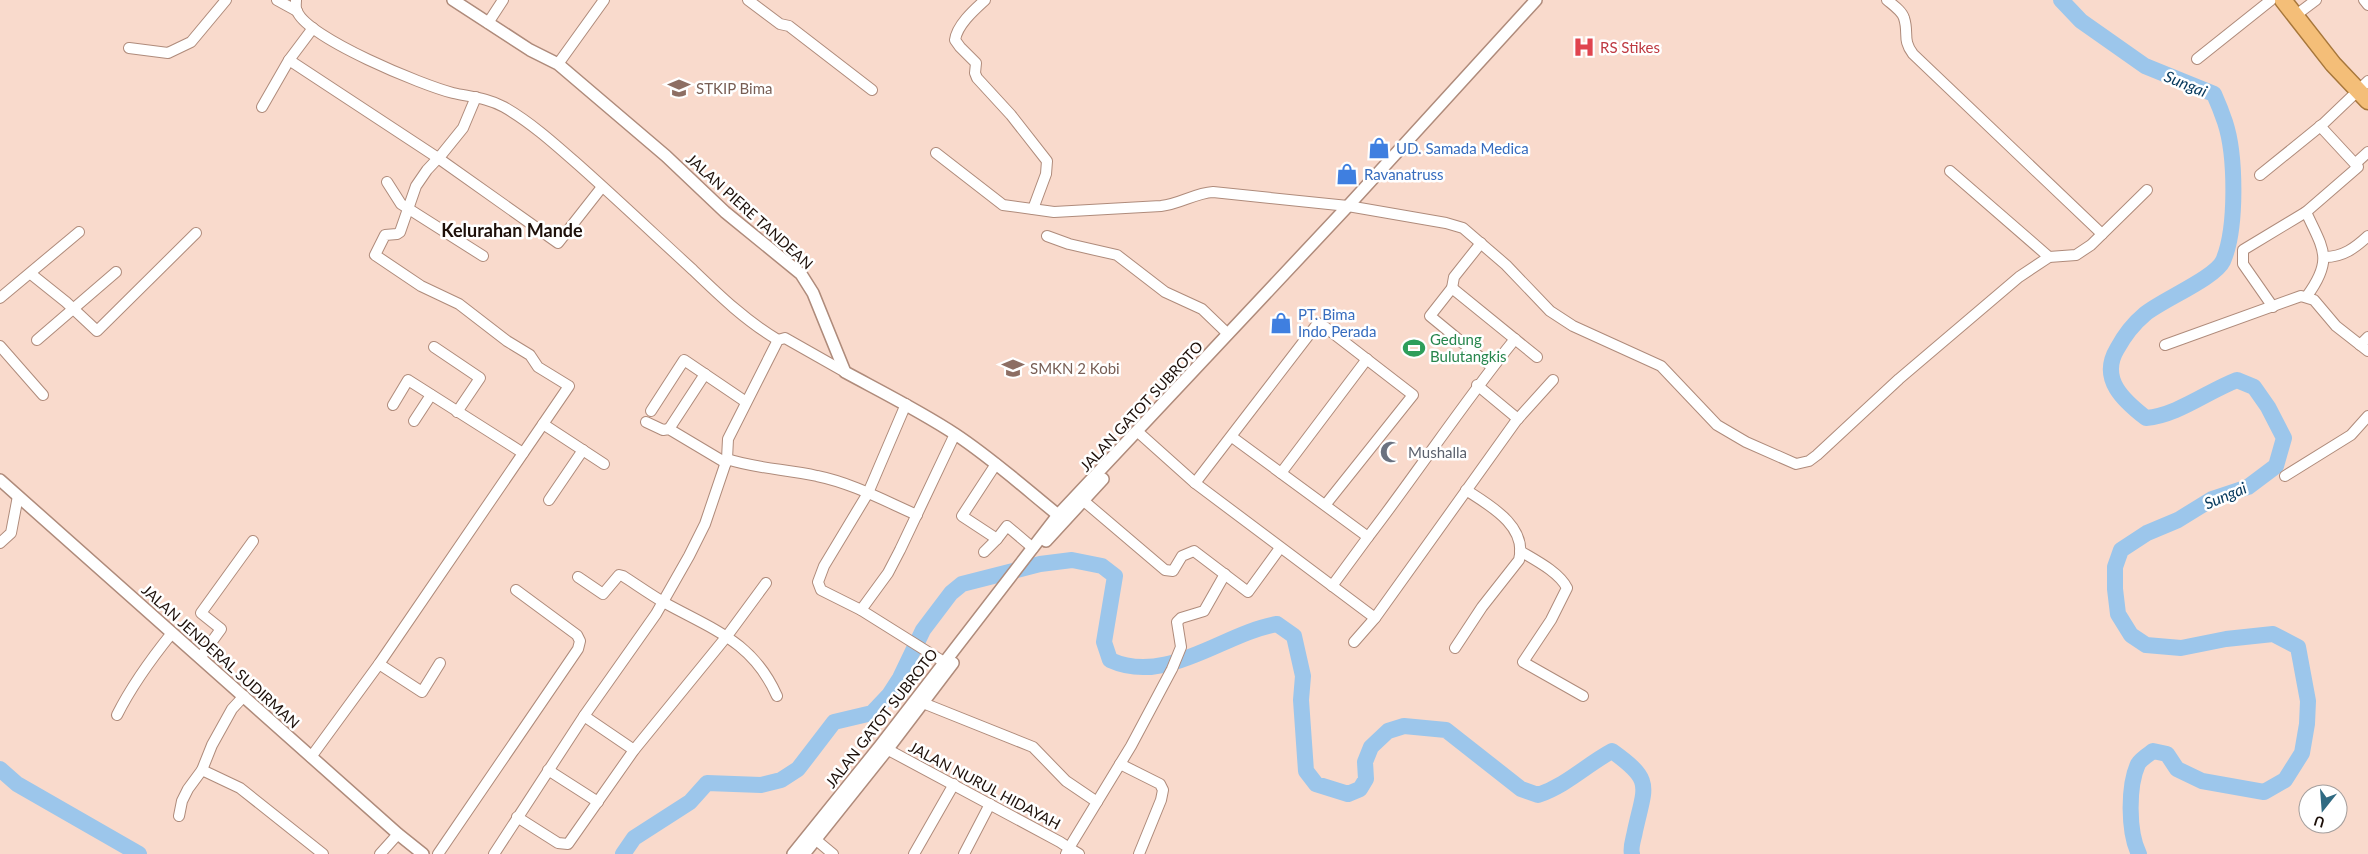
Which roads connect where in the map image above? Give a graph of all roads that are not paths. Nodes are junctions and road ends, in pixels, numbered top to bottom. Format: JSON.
{"nodes":[{"id":1,"x":226,"y":0,"type":"edge"},
{"id":2,"x":276,"y":0,"type":"edge"},
{"id":3,"x":296,"y":0,"type":"edge"},
{"id":4,"x":453,"y":0,"type":"edge"},
{"id":5,"x":503,"y":0,"type":"edge"},
{"id":6,"x":604,"y":0,"type":"edge"},
{"id":7,"x":748,"y":0,"type":"edge"},
{"id":8,"x":985,"y":0,"type":"edge"},
{"id":9,"x":1536,"y":0,"type":"edge"},
{"id":10,"x":1545,"y":0,"type":"edge"},
{"id":11,"x":1887,"y":0,"type":"edge"},
{"id":12,"x":2271,"y":0,"type":"edge"},
{"id":13,"x":2283,"y":0,"type":"edge"},
{"id":14,"x":2316,"y":0,"type":"edge"},
{"id":15,"x":2364,"y":0,"type":"edge"},
{"id":16,"x":2368,"y":5,"type":"edge"},
{"id":17,"x":296,"y":11,"type":"junction"},
{"id":18,"x":2296,"y":15,"type":"junction"},
{"id":19,"x":488,"y":22,"type":"junction"},
{"id":20,"x":313,"y":28,"type":"junction"},
{"id":21,"x":129,"y":48,"type":"dead end"},
{"id":22,"x":2197,"y":59,"type":"dead end"},
{"id":23,"x":289,"y":60,"type":"junction"},
{"id":24,"x":558,"y":64,"type":"junction"},
{"id":25,"x":872,"y":90,"type":"dead end"},
{"id":26,"x":2364,"y":91,"type":"edge"},
{"id":27,"x":476,"y":97,"type":"junction"},
{"id":28,"x":262,"y":107,"type":"dead end"},
{"id":29,"x":2320,"y":126,"type":"junction"},
{"id":30,"x":2368,"y":152,"type":"edge"},
{"id":31,"x":936,"y":153,"type":"dead end"},
{"id":32,"x":438,"y":158,"type":"junction"},
{"id":33,"x":2356,"y":163,"type":"junction"},
{"id":34,"x":1950,"y":171,"type":"dead end"},
{"id":35,"x":2260,"y":175,"type":"dead end"},
{"id":36,"x":387,"y":182,"type":"dead end"},
{"id":37,"x":602,"y":187,"type":"junction"},
{"id":38,"x":2147,"y":190,"type":"dead end"},
{"id":39,"x":407,"y":207,"type":"junction"},
{"id":40,"x":1352,"y":207,"type":"junction"},
{"id":41,"x":1033,"y":209,"type":"junction"},
{"id":42,"x":2306,"y":212,"type":"junction"},
{"id":43,"x":79,"y":232,"type":"dead end"},
{"id":44,"x":196,"y":233,"type":"dead end"},
{"id":45,"x":2102,"y":234,"type":"junction"},
{"id":46,"x":1047,"y":236,"type":"dead end"},
{"id":47,"x":2368,"y":236,"type":"edge"},
{"id":48,"x":1481,"y":243,"type":"junction"},
{"id":49,"x":483,"y":256,"type":"dead end"},
{"id":50,"x":2049,"y":257,"type":"junction"},
{"id":51,"x":2325,"y":258,"type":"junction"},
{"id":52,"x":116,"y":272,"type":"dead end"},
{"id":53,"x":31,"y":274,"type":"junction"},
{"id":54,"x":1452,"y":288,"type":"junction"},
{"id":55,"x":2307,"y":296,"type":"junction"},
{"id":56,"x":0,"y":298,"type":"edge"},
{"id":57,"x":2273,"y":307,"type":"junction"},
{"id":58,"x":74,"y":309,"type":"junction"},
{"id":59,"x":1228,"y":334,"type":"junction"},
{"id":60,"x":2368,"y":337,"type":"edge"},
{"id":61,"x":1515,"y":339,"type":"junction"},
{"id":62,"x":37,"y":340,"type":"dead end"},
{"id":63,"x":778,"y":340,"type":"junction"},
{"id":64,"x":0,"y":346,"type":"edge"},
{"id":65,"x":2166,"y":346,"type":"dead end"},
{"id":66,"x":434,"y":347,"type":"dead end"},
{"id":67,"x":2364,"y":348,"type":"edge"},
{"id":68,"x":1537,"y":356,"type":"dead end"},
{"id":69,"x":1366,"y":359,"type":"junction"},
{"id":70,"x":1492,"y":367,"type":"junction"},
{"id":71,"x":845,"y":372,"type":"junction"},
{"id":72,"x":705,"y":374,"type":"junction"},
{"id":73,"x":1553,"y":380,"type":"dead end"},
{"id":74,"x":1477,"y":386,"type":"junction"},
{"id":75,"x":431,"y":394,"type":"junction"},
{"id":76,"x":43,"y":395,"type":"dead end"},
{"id":77,"x":746,"y":402,"type":"junction"},
{"id":78,"x":906,"y":404,"type":"junction"},
{"id":79,"x":393,"y":405,"type":"dead end"},
{"id":80,"x":651,"y":411,"type":"dead end"},
{"id":81,"x":457,"y":412,"type":"junction"},
{"id":82,"x":2368,"y":416,"type":"edge"},
{"id":83,"x":1518,"y":419,"type":"junction"},
{"id":84,"x":414,"y":420,"type":"dead end"},
{"id":85,"x":646,"y":422,"type":"dead end"},
{"id":86,"x":543,"y":424,"type":"junction"},
{"id":87,"x":669,"y":429,"type":"junction"},
{"id":88,"x":955,"y":434,"type":"junction"},
{"id":89,"x":1140,"y":434,"type":"junction"},
{"id":90,"x":1232,"y":437,"type":"junction"},
{"id":91,"x":583,"y":450,"type":"junction"},
{"id":92,"x":523,"y":453,"type":"junction"},
{"id":93,"x":726,"y":461,"type":"junction"},
{"id":94,"x":604,"y":464,"type":"dead end"},
{"id":95,"x":996,"y":464,"type":"junction"},
{"id":96,"x":1281,"y":473,"type":"junction"},
{"id":97,"x":2285,"y":476,"type":"dead end"},
{"id":98,"x":0,"y":480,"type":"edge"},
{"id":99,"x":1195,"y":483,"type":"junction"},
{"id":100,"x":1466,"y":490,"type":"junction"},
{"id":101,"x":868,"y":493,"type":"junction"},
{"id":102,"x":18,"y":496,"type":"junction"},
{"id":103,"x":1080,"y":498,"type":"junction"},
{"id":104,"x":549,"y":500,"type":"dead end"},
{"id":105,"x":1326,"y":504,"type":"junction"},
{"id":106,"x":917,"y":515,"type":"junction"},
{"id":107,"x":1061,"y":517,"type":"junction"},
{"id":108,"x":997,"y":538,"type":"junction"},
{"id":109,"x":1368,"y":538,"type":"junction"},
{"id":110,"x":253,"y":541,"type":"dead end"},
{"id":111,"x":0,"y":542,"type":"edge"},
{"id":112,"x":1280,"y":548,"type":"junction"},
{"id":113,"x":1032,"y":551,"type":"junction"},
{"id":114,"x":1520,"y":551,"type":"junction"},
{"id":115,"x":984,"y":552,"type":"dead end"},
{"id":116,"x":1016,"y":572,"type":"junction"},
{"id":117,"x":1225,"y":574,"type":"junction"},
{"id":118,"x":578,"y":577,"type":"dead end"},
{"id":119,"x":766,"y":583,"type":"dead end"},
{"id":120,"x":1332,"y":586,"type":"junction"},
{"id":121,"x":516,"y":590,"type":"dead end"},
{"id":122,"x":663,"y":602,"type":"junction"},
{"id":123,"x":861,"y":610,"type":"junction"},
{"id":124,"x":1376,"y":618,"type":"junction"},
{"id":125,"x":172,"y":633,"type":"junction"},
{"id":126,"x":727,"y":636,"type":"junction"},
{"id":127,"x":1354,"y":642,"type":"dead end"},
{"id":128,"x":1455,"y":648,"type":"dead end"},
{"id":129,"x":200,"y":658,"type":"junction"},
{"id":130,"x":940,"y":660,"type":"junction"},
{"id":131,"x":440,"y":663,"type":"dead end"},
{"id":132,"x":380,"y":664,"type":"junction"},
{"id":133,"x":244,"y":696,"type":"junction"},
{"id":134,"x":777,"y":696,"type":"dead end"},
{"id":135,"x":1583,"y":696,"type":"dead end"},
{"id":136,"x":923,"y":703,"type":"junction"},
{"id":137,"x":117,"y":715,"type":"dead end"},
{"id":138,"x":584,"y":716,"type":"junction"},
{"id":139,"x":884,"y":748,"type":"junction"},
{"id":140,"x":634,"y":750,"type":"junction"},
{"id":141,"x":311,"y":757,"type":"junction"},
{"id":142,"x":1120,"y":764,"type":"junction"},
{"id":143,"x":202,"y":770,"type":"junction"},
{"id":144,"x":548,"y":770,"type":"junction"},
{"id":145,"x":954,"y":784,"type":"junction"},
{"id":146,"x":598,"y":802,"type":"junction"},
{"id":147,"x":1097,"y":802,"type":"junction"},
{"id":148,"x":990,"y":804,"type":"junction"},
{"id":149,"x":179,"y":816,"type":"dead end"},
{"id":150,"x":517,"y":816,"type":"junction"},
{"id":151,"x":398,"y":834,"type":"junction"},
{"id":152,"x":815,"y":839,"type":"junction"},
{"id":153,"x":1068,"y":851,"type":"edge"},
{"id":154,"x":323,"y":854,"type":"edge"},
{"id":155,"x":380,"y":854,"type":"edge"},
{"id":156,"x":423,"y":854,"type":"edge"},
{"id":157,"x":438,"y":854,"type":"edge"},
{"id":158,"x":494,"y":854,"type":"edge"},
{"id":159,"x":793,"y":854,"type":"edge"},
{"id":160,"x":804,"y":854,"type":"edge"},
{"id":161,"x":833,"y":854,"type":"edge"},
{"id":162,"x":914,"y":854,"type":"edge"},
{"id":163,"x":964,"y":854,"type":"edge"},
{"id":164,"x":1079,"y":854,"type":"edge"},
{"id":165,"x":1139,"y":854,"type":"edge"}],
"edges":[{"from":1,"to":21,"type":"street"},
{"from":2,"to":17,"type":"street"},
{"from":3,"to":17,"type":"street"},
{"from":4,"to":19,"type":"street","name":"JALAN PIERE TANDEAN"},
{"from":5,"to":19,"type":"street"},
{"from":6,"to":24,"type":"street"},
{"from":7,"to":25,"type":"street"},
{"from":8,"to":41,"type":"street"},
{"from":9,"to":40,"type":"street","name":"JALAN GATOT SUBROTO"},
{"from":10,"to":40,"type":"street","name":"JALAN GATOT SUBROTO"},
{"from":11,"to":45,"type":"street"},
{"from":12,"to":22,"type":"street"},
{"from":13,"to":18,"type":"highway"},
{"from":14,"to":18,"type":"street"},
{"from":15,"to":16,"type":"street"},
{"from":17,"to":20,"type":"street"},
{"from":18,"to":26,"type":"highway"},
{"from":19,"to":24,"type":"street","name":"JALAN PIERE TANDEAN"},
{"from":20,"to":23,"type":"street"},
{"from":20,"to":27,"type":"street"},
{"from":23,"to":28,"type":"street"},
{"from":23,"to":32,"type":"street"},
{"from":24,"to":71,"type":"street","name":"JALAN PIERE TANDEAN"},
{"from":26,"to":29,"type":"street"},
{"from":27,"to":32,"type":"street"},
{"from":27,"to":37,"type":"street"},
{"from":29,"to":33,"type":"street"},
{"from":29,"to":35,"type":"street"},
{"from":30,"to":33,"type":"street"},
{"from":31,"to":41,"type":"street"},
{"from":32,"to":37,"type":"street"},
{"from":32,"to":39,"type":"street"},
{"from":33,"to":42,"type":"street"},
{"from":34,"to":50,"type":"street"},
{"from":36,"to":39,"type":"street"},
{"from":37,"to":63,"type":"street"},
{"from":38,"to":45,"type":"street"},
{"from":39,"to":49,"type":"street"},
{"from":39,"to":86,"type":"street"},
{"from":40,"to":41,"type":"street"},
{"from":40,"to":48,"type":"street"},
{"from":40,"to":59,"type":"street","name":"JALAN GATOT SUBROTO"},
{"from":40,"to":89,"type":"street","name":"JALAN GATOT SUBROTO"},
{"from":42,"to":51,"type":"street"},
{"from":42,"to":57,"type":"street"},
{"from":43,"to":53,"type":"street"},
{"from":44,"to":58,"type":"street"},
{"from":45,"to":50,"type":"street"},
{"from":46,"to":59,"type":"street"},
{"from":47,"to":51,"type":"street"},
{"from":48,"to":50,"type":"street"},
{"from":48,"to":54,"type":"street"},
{"from":51,"to":55,"type":"street"},
{"from":52,"to":58,"type":"street"},
{"from":53,"to":56,"type":"street"},
{"from":53,"to":58,"type":"street"},
{"from":54,"to":61,"type":"street"},
{"from":54,"to":70,"type":"street"},
{"from":55,"to":57,"type":"street"},
{"from":55,"to":67,"type":"street"},
{"from":57,"to":65,"type":"street"},
{"from":58,"to":62,"type":"street"},
{"from":59,"to":89,"type":"street","name":"JALAN GATOT SUBROTO"},
{"from":60,"to":67,"type":"street"},
{"from":61,"to":68,"type":"street"},
{"from":61,"to":70,"type":"street"},
{"from":63,"to":71,"type":"street"},
{"from":63,"to":77,"type":"street"},
{"from":64,"to":76,"type":"street"},
{"from":66,"to":81,"type":"street"},
{"from":69,"to":90,"type":"street"},
{"from":69,"to":96,"type":"street"},
{"from":69,"to":105,"type":"street"},
{"from":70,"to":74,"type":"street"},
{"from":71,"to":78,"type":"street"},
{"from":72,"to":77,"type":"street"},
{"from":72,"to":80,"type":"street"},
{"from":72,"to":87,"type":"street"},
{"from":73,"to":83,"type":"street"},
{"from":74,"to":83,"type":"street"},
{"from":74,"to":109,"type":"street"},
{"from":75,"to":79,"type":"street"},
{"from":75,"to":81,"type":"street"},
{"from":75,"to":84,"type":"street"},
{"from":77,"to":93,"type":"street"},
{"from":78,"to":88,"type":"street"},
{"from":78,"to":101,"type":"street"},
{"from":81,"to":92,"type":"street"},
{"from":82,"to":97,"type":"street"},
{"from":83,"to":100,"type":"street"},
{"from":85,"to":87,"type":"street"},
{"from":86,"to":91,"type":"street"},
{"from":86,"to":92,"type":"street"},
{"from":87,"to":93,"type":"street"},
{"from":88,"to":95,"type":"street"},
{"from":88,"to":106,"type":"street"},
{"from":89,"to":99,"type":"street"},
{"from":89,"to":103,"type":"street","name":"JALAN GATOT SUBROTO"},
{"from":90,"to":96,"type":"street"},
{"from":90,"to":99,"type":"street"},
{"from":91,"to":94,"type":"street"},
{"from":91,"to":104,"type":"street"},
{"from":92,"to":132,"type":"street"},
{"from":93,"to":101,"type":"street"},
{"from":93,"to":122,"type":"street"},
{"from":95,"to":107,"type":"street"},
{"from":95,"to":108,"type":"street"},
{"from":96,"to":105,"type":"street"},
{"from":98,"to":102,"type":"street","name":"JALAN JENDERAL SUDIRMAN"},
{"from":99,"to":112,"type":"street"},
{"from":100,"to":114,"type":"street"},
{"from":100,"to":124,"type":"street"},
{"from":101,"to":106,"type":"street"},
{"from":101,"to":123,"type":"street"},
{"from":102,"to":111,"type":"street"},
{"from":102,"to":125,"type":"street","name":"JALAN JENDERAL SUDIRMAN"},
{"from":103,"to":107,"type":"street","name":"JALAN GATOT SUBROTO"},
{"from":103,"to":117,"type":"street"},
{"from":105,"to":109,"type":"street"},
{"from":106,"to":123,"type":"street"},
{"from":107,"to":113,"type":"street","name":"JALAN GATOT SUBROTO"},
{"from":108,"to":113,"type":"street"},
{"from":108,"to":115,"type":"street"},
{"from":109,"to":120,"type":"street"},
{"from":110,"to":129,"type":"street"},
{"from":112,"to":117,"type":"street"},
{"from":112,"to":120,"type":"street"},
{"from":113,"to":116,"type":"street","name":"JALAN GATOT SUBROTO"},
{"from":114,"to":128,"type":"street"},
{"from":114,"to":135,"type":"street"},
{"from":116,"to":130,"type":"street","name":"JALAN GATOT SUBROTO"},
{"from":116,"to":136,"type":"street","name":"JALAN GATOT SUBROTO"},
{"from":117,"to":142,"type":"street"},
{"from":118,"to":122,"type":"street"},
{"from":119,"to":126,"type":"street"},
{"from":120,"to":124,"type":"street"},
{"from":121,"to":157,"type":"street"},
{"from":122,"to":126,"type":"street"},
{"from":122,"to":138,"type":"street"},
{"from":123,"to":130,"type":"street"},
{"from":124,"to":127,"type":"street"},
{"from":125,"to":129,"type":"street","name":"JALAN JENDERAL SUDIRMAN"},
{"from":125,"to":137,"type":"street"},
{"from":126,"to":134,"type":"street"},
{"from":126,"to":140,"type":"street"},
{"from":129,"to":133,"type":"street","name":"JALAN JENDERAL SUDIRMAN"},
{"from":130,"to":139,"type":"street","name":"JALAN GATOT SUBROTO"},
{"from":131,"to":132,"type":"street"},
{"from":132,"to":141,"type":"street"},
{"from":133,"to":141,"type":"street","name":"JALAN JENDERAL SUDIRMAN"},
{"from":133,"to":143,"type":"street"},
{"from":136,"to":139,"type":"street","name":"JALAN GATOT SUBROTO"},
{"from":136,"to":147,"type":"street"},
{"from":138,"to":140,"type":"street"},
{"from":138,"to":144,"type":"street"},
{"from":139,"to":145,"type":"street","name":"JALAN NURUL HIDAYAH"},
{"from":139,"to":152,"type":"street","name":"JALAN GATOT SUBROTO"},
{"from":139,"to":159,"type":"street","name":"JALAN GATOT SUBROTO"},
{"from":140,"to":146,"type":"street"},
{"from":141,"to":151,"type":"street","name":"JALAN JENDERAL SUDIRMAN"},
{"from":142,"to":147,"type":"street"},
{"from":142,"to":165,"type":"street"},
{"from":143,"to":149,"type":"street"},
{"from":143,"to":154,"type":"street"},
{"from":144,"to":146,"type":"street"},
{"from":144,"to":150,"type":"street"},
{"from":145,"to":148,"type":"street","name":"JALAN NURUL HIDAYAH"},
{"from":145,"to":162,"type":"street"},
{"from":146,"to":150,"type":"street"},
{"from":147,"to":153,"type":"street"},
{"from":148,"to":153,"type":"street","name":"JALAN NURUL HIDAYAH"},
{"from":148,"to":163,"type":"street"},
{"from":150,"to":158,"type":"street"},
{"from":151,"to":155,"type":"street"},
{"from":151,"to":156,"type":"street","name":"JALAN JENDERAL SUDIRMAN"},
{"from":152,"to":160,"type":"street","name":"JALAN GATOT SUBROTO"},
{"from":152,"to":161,"type":"street"},
{"from":153,"to":164,"type":"street","name":"JALAN NURUL HIDAYAH"}]}
